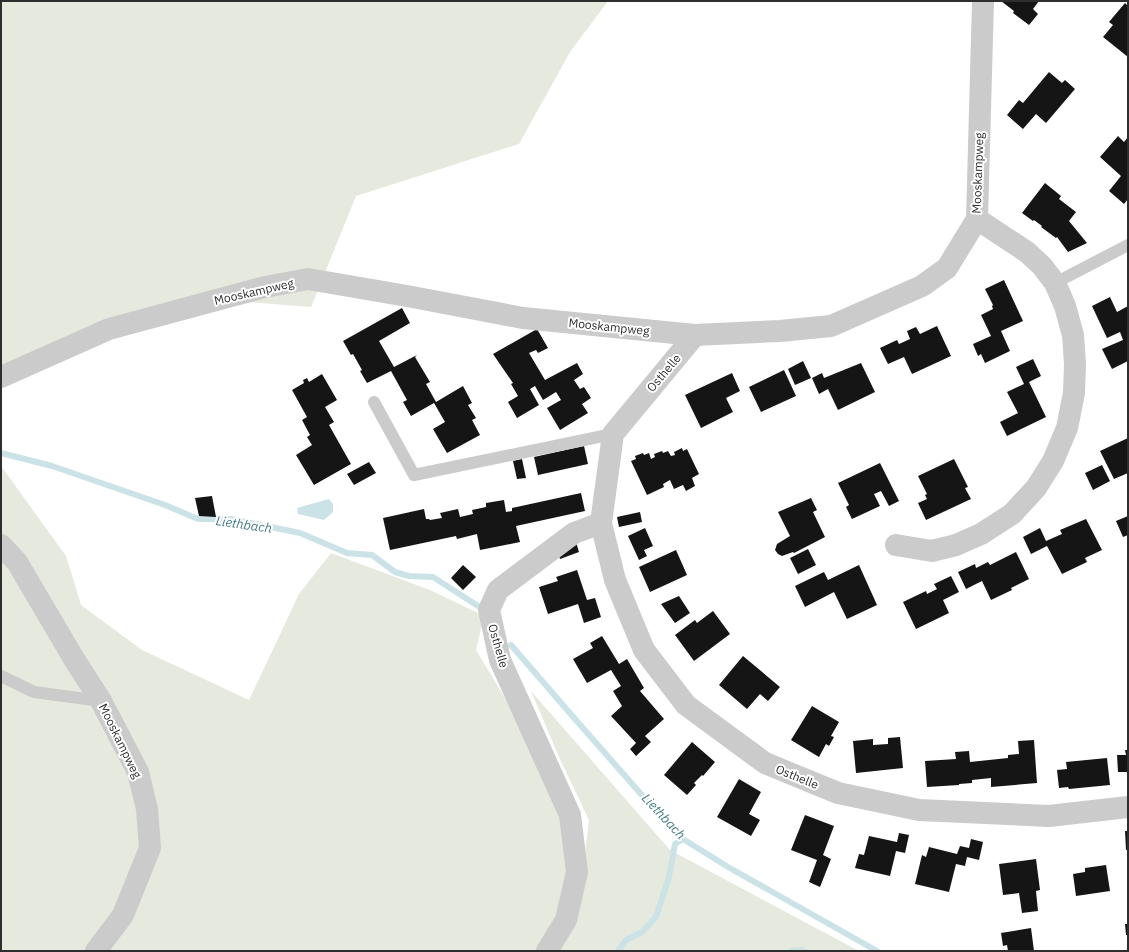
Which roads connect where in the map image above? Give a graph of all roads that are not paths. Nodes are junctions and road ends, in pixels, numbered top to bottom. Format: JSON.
{"nodes":[{"id":1,"x":983,"y":1,"type":"edge"},
{"id":2,"x":977,"y":218,"type":"junction"},
{"id":3,"x":1128,"y":246,"type":"edge"},
{"id":4,"x":1055,"y":283,"type":"junction"},
{"id":5,"x":696,"y":335,"type":"junction"},
{"id":6,"x":1,"y":377,"type":"edge"},
{"id":7,"x":374,"y":402,"type":"dead end"},
{"id":8,"x":613,"y":434,"type":"junction"},
{"id":9,"x":601,"y":523,"type":"junction"},
{"id":10,"x":1,"y":545,"type":"edge"},
{"id":11,"x":896,"y":545,"type":"dead end"},
{"id":12,"x":1,"y":676,"type":"edge"},
{"id":13,"x":101,"y":700,"type":"junction"},
{"id":14,"x":1128,"y":807,"type":"edge"},
{"id":15,"x":96,"y":951,"type":"edge"},
{"id":16,"x":547,"y":951,"type":"edge"}],
"edges":[{"from":1,"to":2,"type":"street","name":"Mooskampweg"},
{"from":2,"to":4,"type":"street"},
{"from":2,"to":5,"type":"street","name":"Mooskampweg"},
{"from":3,"to":4,"type":"lane"},
{"from":4,"to":11,"type":"street"},
{"from":5,"to":6,"type":"street","name":"Mooskampweg"},
{"from":5,"to":8,"type":"street","name":"Osthelle"},
{"from":7,"to":8,"type":"lane"},
{"from":8,"to":9,"type":"street","name":"Osthelle"},
{"from":9,"to":14,"type":"street","name":"Osthelle"},
{"from":9,"to":16,"type":"street","name":"Osthelle"},
{"from":10,"to":13,"type":"street","name":"Mooskampweg"},
{"from":12,"to":13,"type":"lane"},
{"from":13,"to":15,"type":"street","name":"Mooskampweg"}]}
